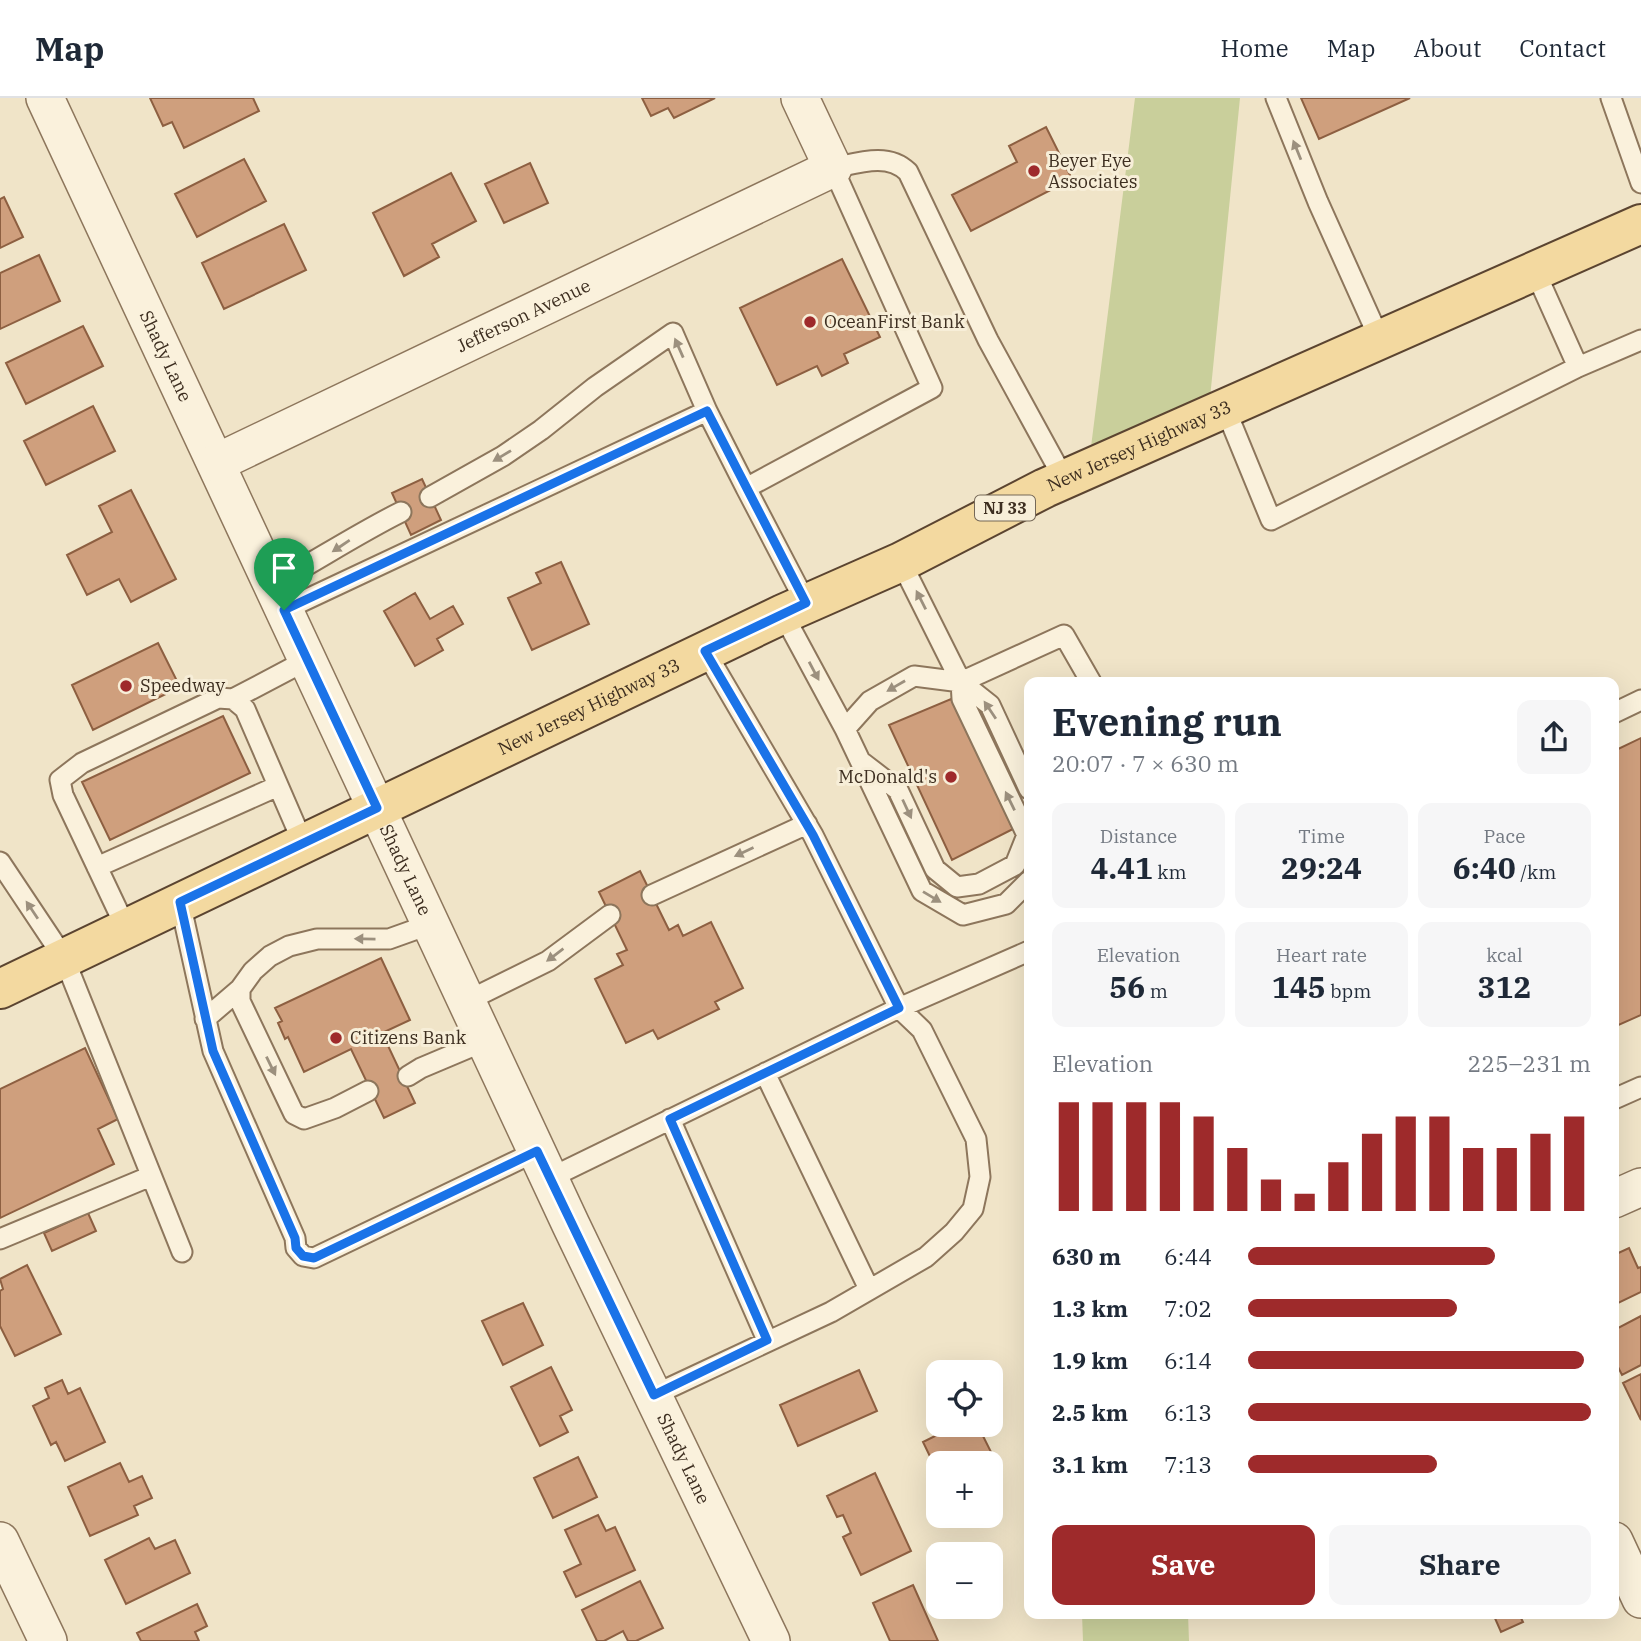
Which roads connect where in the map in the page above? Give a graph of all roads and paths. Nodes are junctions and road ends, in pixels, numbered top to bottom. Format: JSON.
{"nodes":[{"id":1,"x":45,"y":98,"type":"edge"},
{"id":2,"x":800,"y":98,"type":"edge"},
{"id":3,"x":1276,"y":98,"type":"edge"},
{"id":4,"x":1611,"y":98,"type":"edge"},
{"id":5,"x":833,"y":168,"type":"junction"},
{"id":6,"x":1641,"y":183,"type":"edge"},
{"id":7,"x":1641,"y":224,"type":"edge"},
{"id":8,"x":1535,"y":271,"type":"junction"},
{"id":9,"x":1380,"y":340,"type":"junction"},
{"id":10,"x":1641,"y":340,"type":"edge"},
{"id":11,"x":1578,"y":367,"type":"junction"},
{"id":12,"x":1225,"y":408,"type":"junction"},
{"id":13,"x":707,"y":411,"type":"junction"},
{"id":14,"x":216,"y":463,"type":"junction"},
{"id":15,"x":1064,"y":479,"type":"junction"},
{"id":16,"x":746,"y":488,"type":"junction"},
{"id":17,"x":430,"y":497,"type":"dead end"},
{"id":18,"x":401,"y":512,"type":"dead end"},
{"id":19,"x":901,"y":562,"type":"junction"},
{"id":20,"x":278,"y":597,"type":"junction"},
{"id":21,"x":794,"y":609,"type":"junction"},
{"id":22,"x":705,"y":651,"type":"junction"},
{"id":23,"x":307,"y":660,"type":"junction"},
{"id":24,"x":1088,"y":677,"type":"edge"},
{"id":25,"x":961,"y":682,"type":"junction"},
{"id":26,"x":233,"y":699,"type":"junction"},
{"id":27,"x":1641,"y":700,"type":"edge"},
{"id":28,"x":1619,"y":711,"type":"edge"},
{"id":29,"x":845,"y":729,"type":"junction"},
{"id":30,"x":860,"y":762,"type":"junction"},
{"id":31,"x":1024,"y":778,"type":"edge"},
{"id":32,"x":278,"y":786,"type":"junction"},
{"id":33,"x":377,"y":808,"type":"junction"},
{"id":34,"x":807,"y":824,"type":"junction"},
{"id":35,"x":1024,"y":829,"type":"edge"},
{"id":36,"x":1024,"y":842,"type":"edge"},
{"id":37,"x":303,"y":843,"type":"junction"},
{"id":38,"x":0,"y":862,"type":"edge"},
{"id":39,"x":97,"y":867,"type":"junction"},
{"id":40,"x":1024,"y":886,"type":"edge"},
{"id":41,"x":652,"y":895,"type":"dead end"},
{"id":42,"x":180,"y":902,"type":"junction"},
{"id":43,"x":610,"y":915,"type":"dead end"},
{"id":44,"x":431,"y":924,"type":"junction"},
{"id":45,"x":126,"y":928,"type":"junction"},
{"id":46,"x":1024,"y":953,"type":"edge"},
{"id":47,"x":64,"y":958,"type":"junction"},
{"id":48,"x":0,"y":989,"type":"edge"},
{"id":49,"x":240,"y":989,"type":"junction"},
{"id":50,"x":467,"y":1001,"type":"junction"},
{"id":51,"x":899,"y":1008,"type":"junction"},
{"id":52,"x":205,"y":1019,"type":"junction"},
{"id":53,"x":485,"y":1041,"type":"junction"},
{"id":54,"x":765,"y":1073,"type":"junction"},
{"id":55,"x":408,"y":1076,"type":"dead end"},
{"id":56,"x":1641,"y":1087,"type":"edge"},
{"id":57,"x":368,"y":1091,"type":"dead end"},
{"id":58,"x":1619,"y":1097,"type":"edge"},
{"id":59,"x":670,"y":1119,"type":"junction"},
{"id":60,"x":543,"y":1165,"type":"junction"},
{"id":61,"x":151,"y":1176,"type":"junction"},
{"id":62,"x":1641,"y":1186,"type":"edge"},
{"id":63,"x":1619,"y":1197,"type":"edge"},
{"id":64,"x":0,"y":1239,"type":"edge"},
{"id":65,"x":182,"y":1252,"type":"dead end"},
{"id":66,"x":869,"y":1289,"type":"junction"},
{"id":67,"x":767,"y":1340,"type":"junction"},
{"id":68,"x":654,"y":1395,"type":"junction"},
{"id":69,"x":0,"y":1541,"type":"edge"},
{"id":70,"x":1619,"y":1552,"type":"edge"},
{"id":71,"x":1641,"y":1599,"type":"edge"},
{"id":72,"x":48,"y":1641,"type":"edge"},
{"id":73,"x":771,"y":1641,"type":"edge"}],
"edges":[{"from":1,"to":14,"type":"street","name":"Shady Lane"},
{"from":2,"to":5,"type":"street"},
{"from":9,"to":3,"type":"lane","one_way":true},
{"from":4,"to":6,"type":"lane"},
{"from":5,"to":14,"type":"street","name":"Jefferson Avenue"},
{"from":5,"to":15,"type":"lane"},
{"from":5,"to":16,"type":"lane"},
{"from":7,"to":8,"type":"main road","name":"New Jersey Highway 33","number":"NJ 33"},
{"from":8,"to":9,"type":"main road","name":"New Jersey Highway 33","number":"NJ 33"},
{"from":8,"to":11,"type":"lane"},
{"from":9,"to":12,"type":"main road","name":"New Jersey Highway 33","number":"NJ 33"},
{"from":10,"to":11,"type":"lane"},
{"from":11,"to":12,"type":"lane"},
{"from":12,"to":15,"type":"main road","name":"New Jersey Highway 33","number":"NJ 33"},
{"from":13,"to":16,"type":"lane"},
{"from":13,"to":17,"type":"lane","one_way":true},
{"from":13,"to":20,"type":"lane"},
{"from":14,"to":20,"type":"street","name":"Shady Lane"},
{"from":15,"to":19,"type":"main road","name":"New Jersey Highway 33","number":"NJ 33"},
{"from":16,"to":21,"type":"lane"},
{"from":18,"to":20,"type":"lane","one_way":true},
{"from":19,"to":21,"type":"main road","name":"New Jersey Highway 33","number":"NJ 33"},
{"from":25,"to":19,"type":"lane","one_way":true},
{"from":20,"to":23,"type":"street","name":"Shady Lane"},
{"from":21,"to":22,"type":"main road","name":"New Jersey Highway 33","number":"NJ 33"},
{"from":21,"to":29,"type":"lane","one_way":true},
{"from":22,"to":33,"type":"main road","name":"New Jersey Highway 33","number":"NJ 33"},
{"from":22,"to":34,"type":"lane"},
{"from":23,"to":26,"type":"lane"},
{"from":23,"to":33,"type":"street","name":"Shady Lane"},
{"from":24,"to":25,"type":"lane"},
{"from":25,"to":29,"type":"lane","one_way":true},
{"from":31,"to":25,"type":"lane","one_way":true},
{"from":35,"to":25,"type":"lane","one_way":true},
{"from":26,"to":32,"type":"lane"},
{"from":26,"to":39,"type":"lane"},
{"from":27,"to":28,"type":"lane"},
{"from":29,"to":30,"type":"lane"},
{"from":30,"to":36,"type":"lane","one_way":true},
{"from":30,"to":40,"type":"lane","one_way":true},
{"from":32,"to":37,"type":"lane"},
{"from":32,"to":39,"type":"lane"},
{"from":33,"to":37,"type":"main road","name":"New Jersey Highway 33","number":"NJ 33"},
{"from":33,"to":44,"type":"street","name":"Shady Lane"},
{"from":34,"to":41,"type":"lane","one_way":true},
{"from":34,"to":51,"type":"lane"},
{"from":37,"to":42,"type":"main road","name":"New Jersey Highway 33","number":"NJ 33"},
{"from":47,"to":38,"type":"lane","one_way":true},
{"from":39,"to":45,"type":"lane"},
{"from":42,"to":45,"type":"main road","name":"New Jersey Highway 33","number":"NJ 33"},
{"from":42,"to":52,"type":"lane"},
{"from":43,"to":50,"type":"lane","one_way":true},
{"from":44,"to":49,"type":"lane","one_way":true},
{"from":44,"to":50,"type":"street","name":"Shady Lane"},
{"from":45,"to":47,"type":"main road","name":"New Jersey Highway 33","number":"NJ 33"},
{"from":46,"to":51,"type":"lane"},
{"from":47,"to":48,"type":"main road","name":"New Jersey Highway 33","number":"NJ 33"},
{"from":47,"to":61,"type":"lane"},
{"from":49,"to":52,"type":"lane"},
{"from":49,"to":57,"type":"lane","one_way":true},
{"from":50,"to":53,"type":"street","name":"Shady Lane"},
{"from":51,"to":54,"type":"lane"},
{"from":51,"to":66,"type":"lane"},
{"from":52,"to":60,"type":"lane"},
{"from":53,"to":55,"type":"lane"},
{"from":53,"to":60,"type":"street","name":"Shady Lane"},
{"from":54,"to":59,"type":"lane"},
{"from":54,"to":66,"type":"lane"},
{"from":56,"to":58,"type":"lane"},
{"from":59,"to":60,"type":"lane"},
{"from":59,"to":67,"type":"lane"},
{"from":60,"to":68,"type":"street","name":"Shady Lane"},
{"from":61,"to":64,"type":"lane"},
{"from":61,"to":65,"type":"lane"},
{"from":62,"to":63,"type":"street"},
{"from":66,"to":67,"type":"lane"},
{"from":67,"to":68,"type":"lane"},
{"from":68,"to":73,"type":"street","name":"Shady Lane"},
{"from":69,"to":72,"type":"street"},
{"from":70,"to":71,"type":"street"}]}
